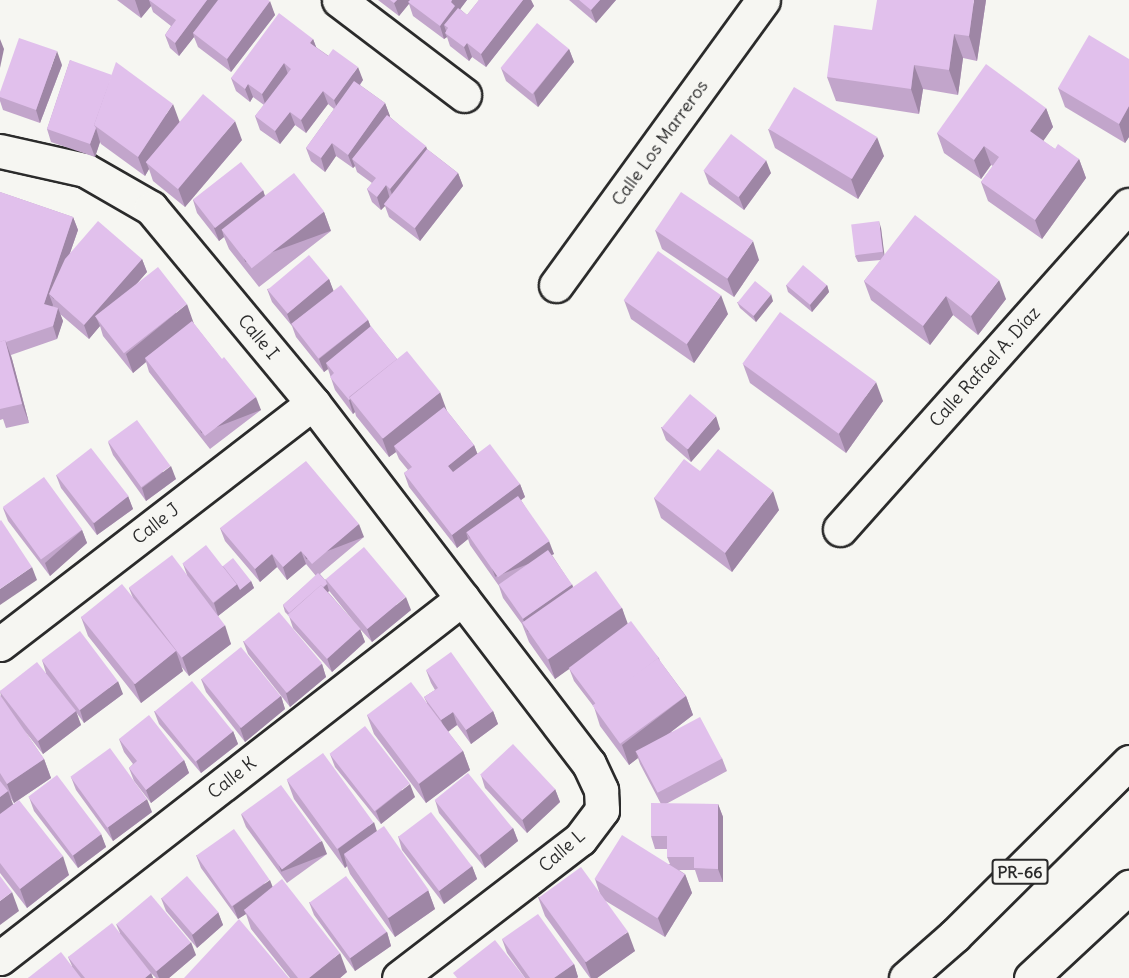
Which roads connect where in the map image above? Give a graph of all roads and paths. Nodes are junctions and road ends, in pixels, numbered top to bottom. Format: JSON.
{"nodes":[{"id":1,"x":339,"y":0,"type":"edge"},
{"id":2,"x":763,"y":0,"type":"edge"},
{"id":3,"x":464,"y":95,"type":"dead end"},
{"id":4,"x":0,"y":151,"type":"edge"},
{"id":5,"x":1129,"y":205,"type":"edge"},
{"id":6,"x":556,"y":285,"type":"dead end"},
{"id":7,"x":313,"y":403,"type":"junction"},
{"id":8,"x":840,"y":529,"type":"dead end"},
{"id":9,"x":464,"y":598,"type":"junction"},
{"id":10,"x":0,"y":644,"type":"edge"},
{"id":11,"x":1129,"y":762,"type":"edge"},
{"id":12,"x":1129,"y":887,"type":"edge"},
{"id":13,"x":0,"y":958,"type":"edge"},
{"id":14,"x":406,"y":976,"type":"edge"},
{"id":15,"x":906,"y":978,"type":"edge"},
{"id":16,"x":1031,"y":978,"type":"edge"}],
"edges":[{"from":1,"to":3,"type":"main road"},
{"from":2,"to":6,"type":"main road","name":"Calle Los Marreros"},
{"from":4,"to":7,"type":"main road","name":"Calle I"},
{"from":5,"to":8,"type":"main road","name":"Calle Rafael A. Díaz"},
{"from":7,"to":9,"type":"main road","name":"Calle I"},
{"from":7,"to":10,"type":"main road","name":"Calle J"},
{"from":9,"to":13,"type":"main road","name":"Calle K"},
{"from":9,"to":14,"type":"main road","name":"Calle L"},
{"from":11,"to":15,"type":"main road","number":"PR-66"},
{"from":12,"to":16,"type":"main road"}]}
